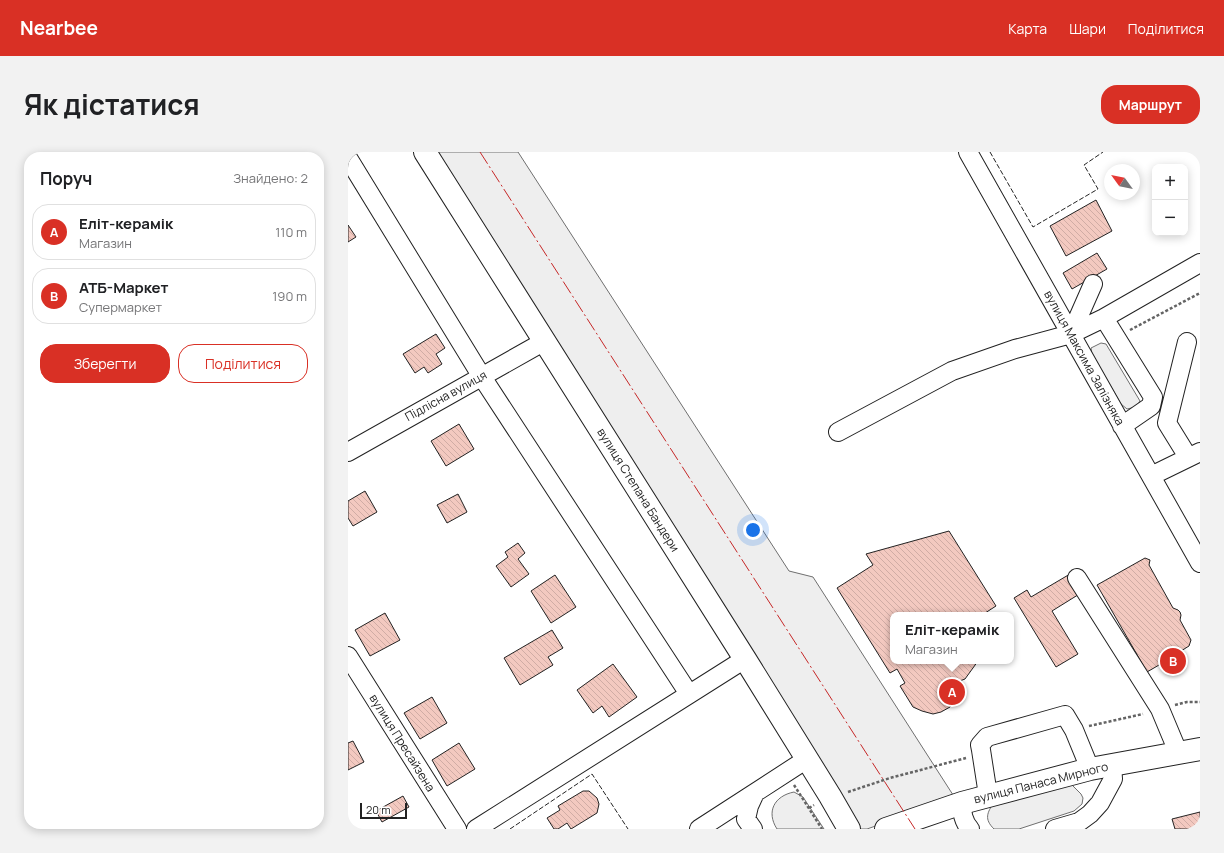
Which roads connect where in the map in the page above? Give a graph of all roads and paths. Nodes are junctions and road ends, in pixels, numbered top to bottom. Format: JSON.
{"nodes":[{"id":1,"x":425,"y":152,"type":"edge"},
{"id":2,"x":968,"y":152,"type":"edge"},
{"id":3,"x":348,"y":158,"type":"edge"},
{"id":4,"x":1200,"y":263,"type":"edge"},
{"id":5,"x":1093,"y":284,"type":"dead end"},
{"id":6,"x":1200,"y":293,"type":"edge"},
{"id":7,"x":1104,"y":318,"type":"junction"},
{"id":8,"x":1071,"y":334,"type":"junction"},
{"id":9,"x":1116,"y":338,"type":"junction"},
{"id":10,"x":545,"y":341,"type":"junction"},
{"id":11,"x":1187,"y":342,"type":"dead end"},
{"id":12,"x":482,"y":377,"type":"junction"},
{"id":13,"x":1122,"y":426,"type":"junction"},
{"id":14,"x":838,"y":432,"type":"dead end"},
{"id":15,"x":348,"y":452,"type":"edge"},
{"id":16,"x":1194,"y":454,"type":"edge"},
{"id":17,"x":1151,"y":476,"type":"junction"},
{"id":18,"x":1200,"y":563,"type":"edge"},
{"id":19,"x":1077,"y":578,"type":"dead end"},
{"id":20,"x":348,"y":656,"type":"edge"},
{"id":21,"x":745,"y":659,"type":"junction"},
{"id":22,"x":689,"y":694,"type":"junction"},
{"id":23,"x":1200,"y":749,"type":"edge"},
{"id":24,"x":1178,"y":752,"type":"junction"},
{"id":25,"x":807,"y":759,"type":"junction"},
{"id":26,"x":1112,"y":765,"type":"junction"},
{"id":27,"x":1090,"y":768,"type":"junction"},
{"id":28,"x":786,"y":773,"type":"junction"},
{"id":29,"x":755,"y":793,"type":"junction"},
{"id":30,"x":988,"y":795,"type":"junction"},
{"id":31,"x":962,"y":803,"type":"junction"},
{"id":32,"x":457,"y":829,"type":"edge"},
{"id":33,"x":476,"y":829,"type":"edge"},
{"id":34,"x":699,"y":829,"type":"edge"},
{"id":35,"x":753,"y":829,"type":"edge"},
{"id":36,"x":822,"y":829,"type":"edge"},
{"id":37,"x":849,"y":829,"type":"edge"},
{"id":38,"x":886,"y":829,"type":"edge"},
{"id":39,"x":970,"y":829,"type":"edge"},
{"id":40,"x":1055,"y":829,"type":"edge"}],
"edges":[{"from":1,"to":10,"type":"main road","name":"вулиця Степана Бандери"},
{"from":2,"to":8,"type":"street","name":"вулиця Максима Залізняка"},
{"from":3,"to":12,"type":"street"},
{"from":4,"to":7,"type":"street"},
{"from":5,"to":8,"type":"street"},
{"from":6,"to":9,"type":"path"},
{"from":7,"to":8,"type":"street"},
{"from":7,"to":9,"type":"street"},
{"from":8,"to":13,"type":"street","name":"вулиця Максима Залізняка"},
{"from":8,"to":14,"type":"street"},
{"from":9,"to":13,"type":"street"},
{"from":10,"to":12,"type":"street","name":"Підлісна вулиця"},
{"from":10,"to":21,"type":"main road","name":"вулиця Степана Бандери"},
{"from":11,"to":16,"type":"street"},
{"from":12,"to":15,"type":"street","name":"Підлісна вулиця"},
{"from":12,"to":22,"type":"street"},
{"from":13,"to":17,"type":"street","name":"вулиця Максима Залізняка"},
{"from":16,"to":17,"type":"street"},
{"from":17,"to":18,"type":"street","name":"вулиця Максима Залізняка"},
{"from":19,"to":24,"type":"street"},
{"from":20,"to":32,"type":"street","name":"вулиця Пресайзена"},
{"from":21,"to":22,"type":"street"},
{"from":21,"to":25,"type":"main road","name":"вулиця Степана Бандери"},
{"from":22,"to":33,"type":"street"},
{"from":23,"to":24,"type":"main road","name":"вулиця Панаса Мирного"},
{"from":24,"to":26,"type":"main road","name":"вулиця Панаса Мирного"},
{"from":25,"to":28,"type":"street"},
{"from":25,"to":37,"type":"main road","name":"вулиця Степана Бандери"},
{"from":26,"to":27,"type":"main road","name":"вулиця Панаса Мирного"},
{"from":26,"to":40,"type":"street"},
{"from":27,"to":30,"type":"main road","name":"вулиця Панаса Мирного"},
{"from":27,"to":30,"type":"street"},
{"from":28,"to":29,"type":"street"},
{"from":28,"to":36,"type":"path"},
{"from":29,"to":34,"type":"street"},
{"from":29,"to":35,"type":"street"},
{"from":30,"to":31,"type":"main road","name":"вулиця Панаса Мирного"},
{"from":31,"to":38,"type":"main road","name":"вулиця Панаса Мирного"},
{"from":31,"to":39,"type":"street"}]}
